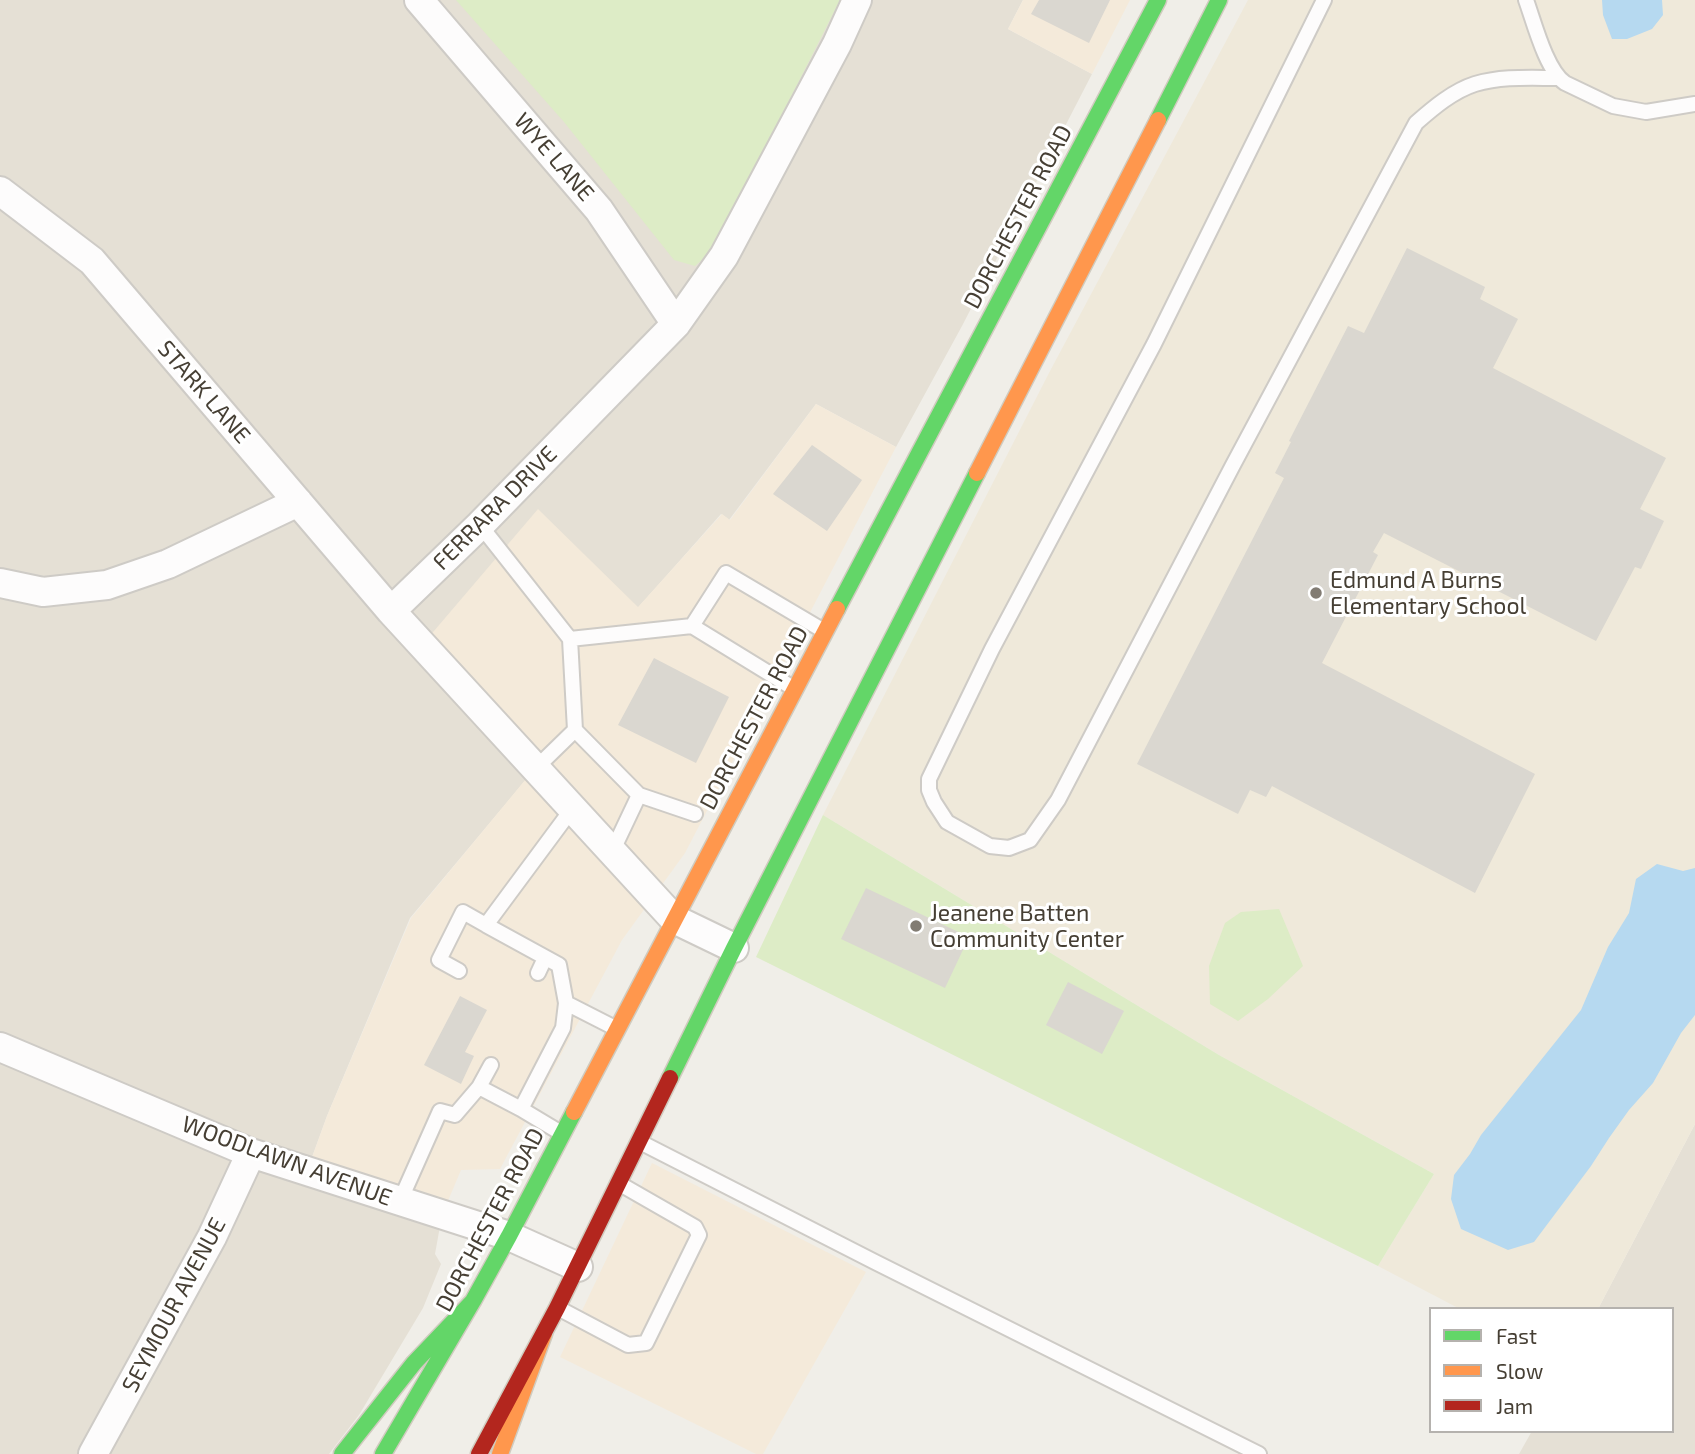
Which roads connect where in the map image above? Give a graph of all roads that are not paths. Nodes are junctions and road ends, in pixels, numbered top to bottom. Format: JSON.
{"nodes":[{"id":1,"x":419,"y":0,"type":"edge"},
{"id":2,"x":857,"y":0,"type":"edge"},
{"id":3,"x":1158,"y":0,"type":"edge"},
{"id":4,"x":1219,"y":0,"type":"edge"},
{"id":5,"x":1324,"y":0,"type":"edge"},
{"id":6,"x":1526,"y":0,"type":"edge"},
{"id":7,"x":1558,"y":78,"type":"junction"},
{"id":8,"x":1695,"y":104,"type":"edge"},
{"id":9,"x":0,"y":191,"type":"edge"},
{"id":10,"x":676,"y":324,"type":"junction"},
{"id":11,"x":298,"y":502,"type":"junction"},
{"id":12,"x":480,"y":525,"type":"junction"},
{"id":13,"x":0,"y":583,"type":"edge"},
{"id":14,"x":391,"y":611,"type":"junction"},
{"id":15,"x":692,"y":626,"type":"junction"},
{"id":16,"x":825,"y":632,"type":"junction"},
{"id":17,"x":570,"y":639,"type":"junction"},
{"id":18,"x":795,"y":689,"type":"junction"},
{"id":19,"x":575,"y":730,"type":"junction"},
{"id":20,"x":536,"y":768,"type":"junction"},
{"id":21,"x":639,"y":795,"type":"junction"},
{"id":22,"x":572,"y":809,"type":"junction"},
{"id":23,"x":695,"y":814,"type":"dead end"},
{"id":24,"x":612,"y":852,"type":"junction"},
{"id":25,"x":674,"y":919,"type":"junction"},
{"id":26,"x":486,"y":925,"type":"junction"},
{"id":27,"x":734,"y":948,"type":"junction"},
{"id":28,"x":545,"y":958,"type":"junction"},
{"id":29,"x":459,"y":971,"type":"dead end"},
{"id":30,"x":538,"y":973,"type":"dead end"},
{"id":31,"x":566,"y":1003,"type":"junction"},
{"id":32,"x":617,"y":1029,"type":"junction"},
{"id":33,"x":0,"y":1047,"type":"edge"},
{"id":34,"x":491,"y":1065,"type":"dead end"},
{"id":35,"x":479,"y":1087,"type":"junction"},
{"id":36,"x":520,"y":1109,"type":"junction"},
{"id":37,"x":562,"y":1133,"type":"junction"},
{"id":38,"x":639,"y":1142,"type":"junction"},
{"id":39,"x":251,"y":1153,"type":"junction"},
{"id":40,"x":619,"y":1183,"type":"junction"},
{"id":41,"x":400,"y":1201,"type":"junction"},
{"id":42,"x":509,"y":1236,"type":"junction"},
{"id":43,"x":578,"y":1266,"type":"junction"},
{"id":44,"x":473,"y":1301,"type":"junction"},
{"id":45,"x":557,"y":1308,"type":"junction"},
{"id":46,"x":544,"y":1334,"type":"junction"},
{"id":47,"x":93,"y":1454,"type":"edge"},
{"id":48,"x":342,"y":1454,"type":"edge"},
{"id":49,"x":383,"y":1454,"type":"edge"},
{"id":50,"x":479,"y":1454,"type":"edge"},
{"id":51,"x":499,"y":1454,"type":"edge"},
{"id":52,"x":1259,"y":1454,"type":"edge"}],
"edges":[{"from":1,"to":10,"type":"street","name":"WYE LANE"},
{"from":2,"to":10,"type":"street","name":"FERRARA DRIVE"},
{"from":3,"to":16,"type":"main road","name":"DORCHESTER ROAD"},
{"from":4,"to":27,"type":"main road"},
{"from":5,"to":7,"type":"lane"},
{"from":6,"to":7,"type":"lane"},
{"from":7,"to":8,"type":"lane"},
{"from":9,"to":11,"type":"street","name":"STARK LANE"},
{"from":10,"to":12,"type":"street","name":"FERRARA DRIVE"},
{"from":11,"to":13,"type":"street"},
{"from":11,"to":14,"type":"street","name":"STARK LANE"},
{"from":12,"to":14,"type":"street","name":"FERRARA DRIVE"},
{"from":12,"to":17,"type":"lane"},
{"from":14,"to":20,"type":"street"},
{"from":15,"to":16,"type":"lane"},
{"from":15,"to":17,"type":"lane"},
{"from":15,"to":18,"type":"lane"},
{"from":16,"to":18,"type":"main road","name":"DORCHESTER ROAD"},
{"from":17,"to":19,"type":"lane"},
{"from":18,"to":25,"type":"main road","name":"DORCHESTER ROAD"},
{"from":19,"to":20,"type":"lane"},
{"from":19,"to":21,"type":"lane"},
{"from":20,"to":22,"type":"street"},
{"from":21,"to":23,"type":"lane"},
{"from":21,"to":24,"type":"lane"},
{"from":22,"to":24,"type":"street"},
{"from":22,"to":26,"type":"lane"},
{"from":24,"to":25,"type":"street"},
{"from":25,"to":27,"type":"street"},
{"from":25,"to":32,"type":"main road","name":"DORCHESTER ROAD"},
{"from":26,"to":28,"type":"lane"},
{"from":26,"to":29,"type":"lane"},
{"from":27,"to":38,"type":"main road"},
{"from":28,"to":30,"type":"lane"},
{"from":28,"to":31,"type":"lane"},
{"from":31,"to":32,"type":"lane"},
{"from":31,"to":36,"type":"lane"},
{"from":32,"to":37,"type":"main road","name":"DORCHESTER ROAD"},
{"from":33,"to":39,"type":"street","name":"WOODLAWN AVENUE"},
{"from":34,"to":35,"type":"lane"},
{"from":35,"to":36,"type":"lane"},
{"from":35,"to":41,"type":"lane"},
{"from":36,"to":37,"type":"lane"},
{"from":37,"to":42,"type":"main road","name":"DORCHESTER ROAD"},
{"from":38,"to":40,"type":"main road"},
{"from":38,"to":52,"type":"lane"},
{"from":39,"to":41,"type":"street","name":"WOODLAWN AVENUE"},
{"from":39,"to":47,"type":"street","name":"SEYMOUR AVENUE"},
{"from":40,"to":43,"type":"main road"},
{"from":40,"to":45,"type":"lane"},
{"from":41,"to":42,"type":"street","name":"WOODLAWN AVENUE"},
{"from":42,"to":43,"type":"street","name":"WOODLAWN AVENUE"},
{"from":42,"to":44,"type":"main road","name":"DORCHESTER ROAD"},
{"from":43,"to":45,"type":"main road"},
{"from":44,"to":48,"type":"main road"},
{"from":44,"to":49,"type":"main road","name":"DORCHESTER ROAD"},
{"from":45,"to":46,"type":"main road"},
{"from":46,"to":50,"type":"main road"},
{"from":46,"to":51,"type":"main road"}]}
